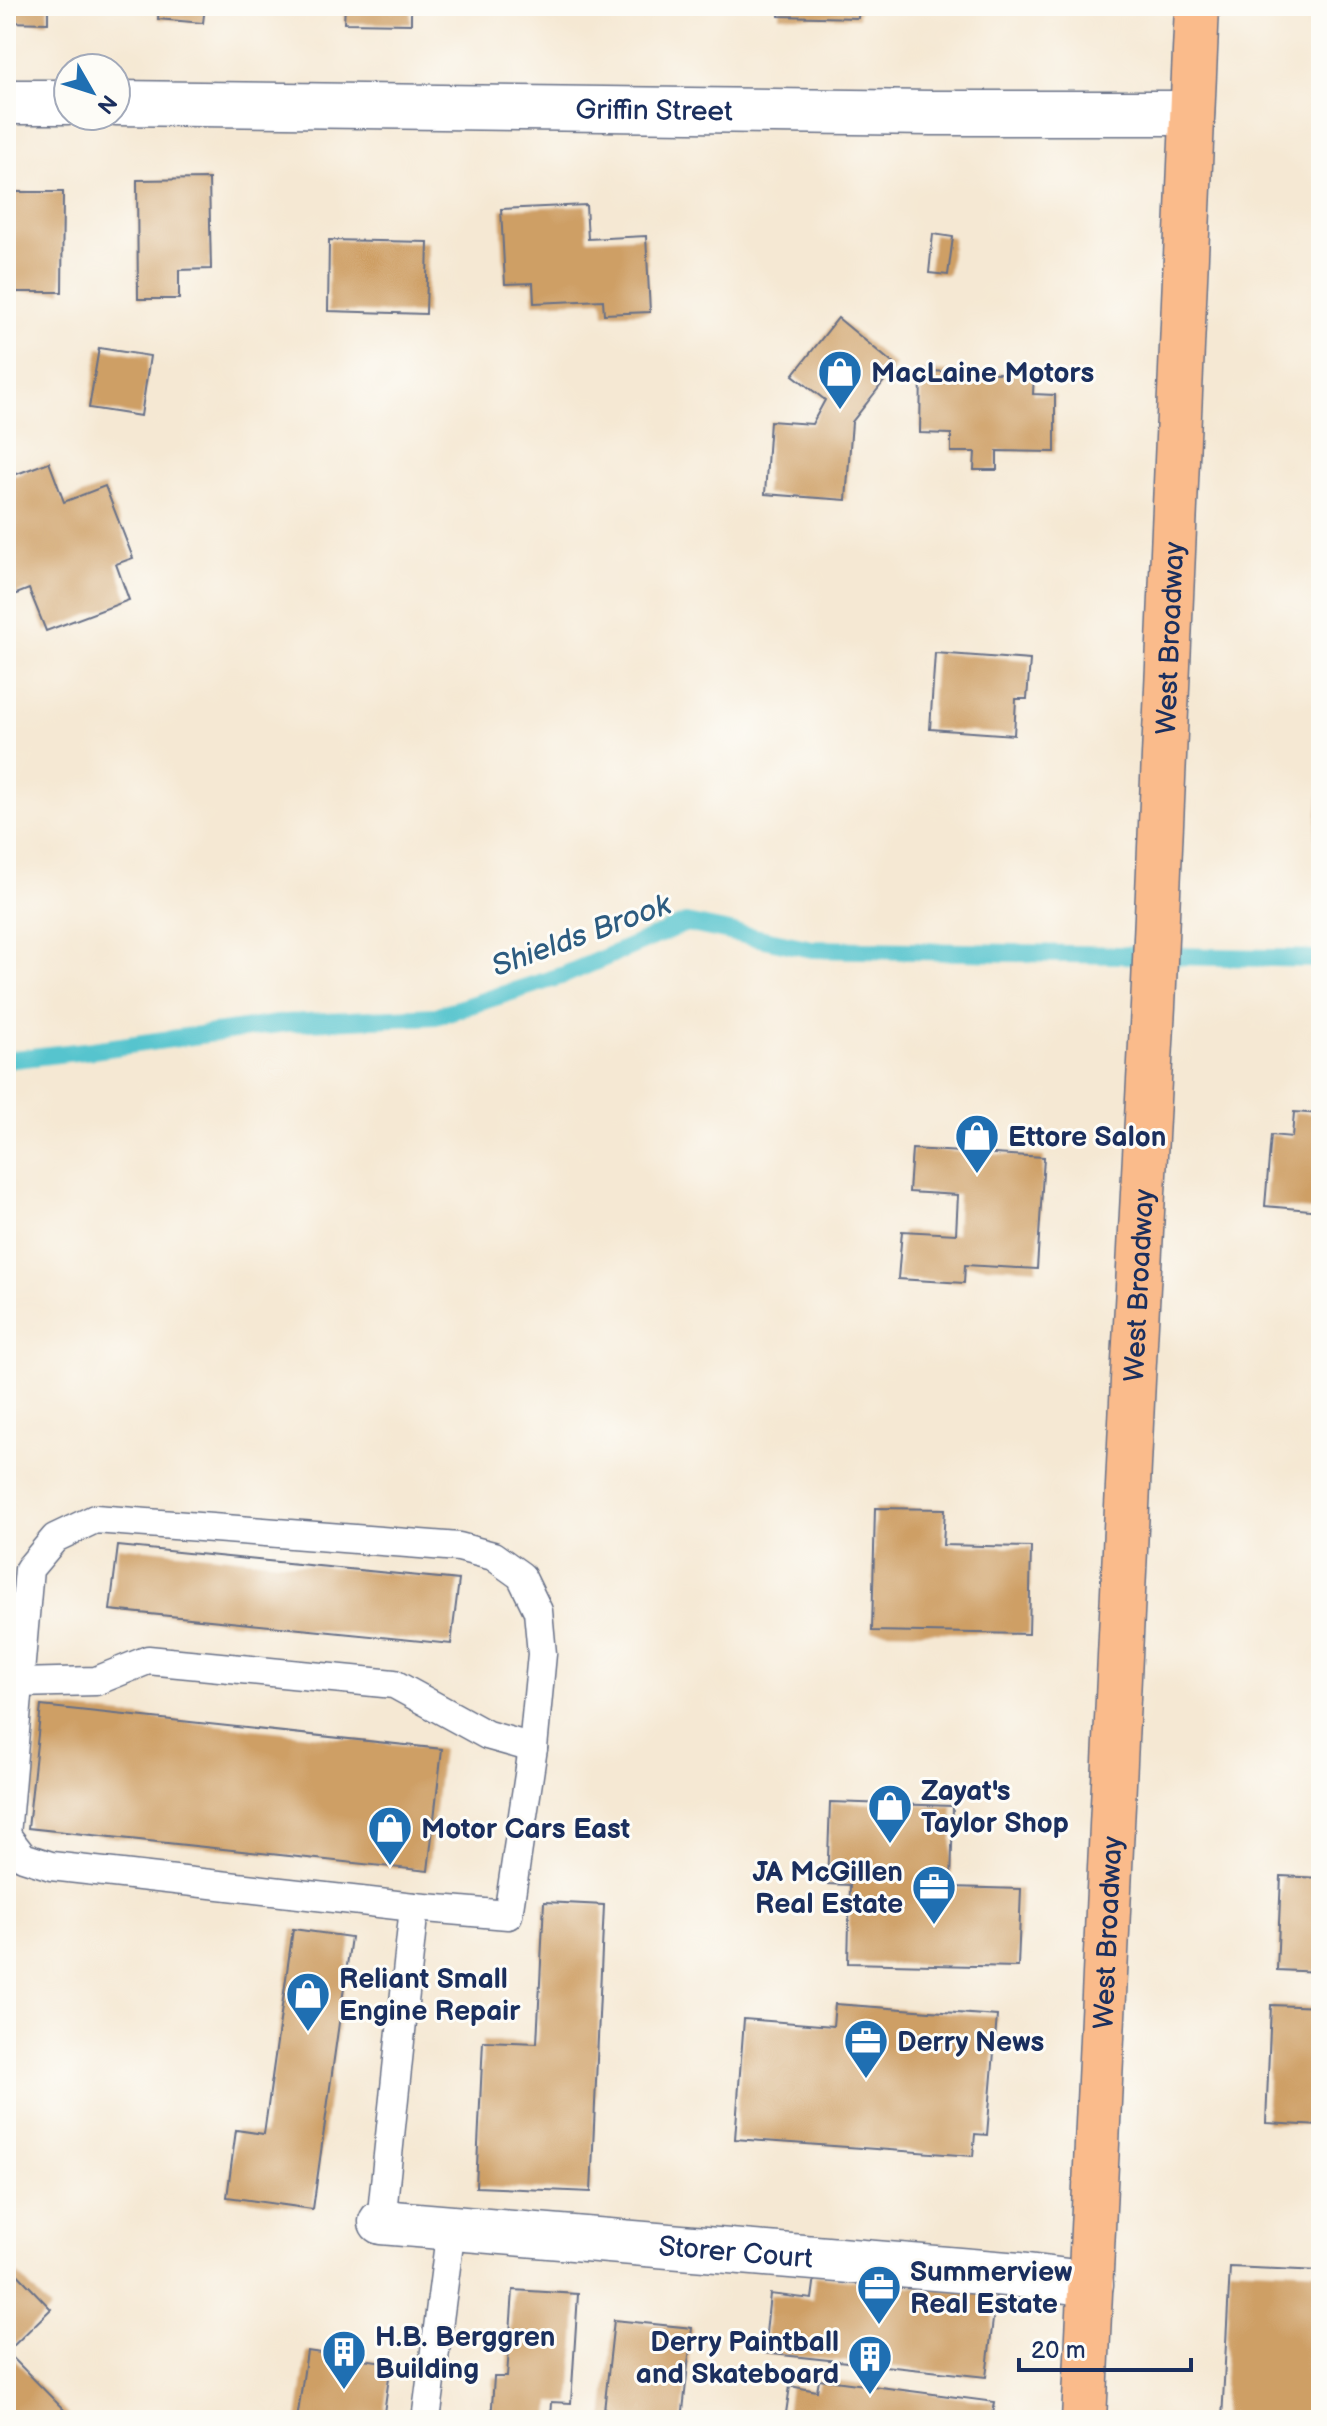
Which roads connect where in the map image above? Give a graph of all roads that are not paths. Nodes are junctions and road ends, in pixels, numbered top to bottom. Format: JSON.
{"nodes":[{"id":1,"x":1197,"y":6,"type":"edge"},
{"id":2,"x":6,"y":102,"type":"edge"},
{"id":3,"x":52,"y":102,"type":"edge"},
{"id":4,"x":132,"y":103,"type":"edge"},
{"id":5,"x":1192,"y":113,"type":"junction"},
{"id":6,"x":18,"y":1683,"type":"junction"},
{"id":7,"x":533,"y":1748,"type":"junction"},
{"id":8,"x":414,"y":1907,"type":"junction"},
{"id":9,"x":381,"y":2222,"type":"joint"},
{"id":10,"x":451,"y":2228,"type":"junction"},
{"id":11,"x":1091,"y":2284,"type":"junction"},
{"id":12,"x":426,"y":2420,"type":"edge"},
{"id":13,"x":1084,"y":2420,"type":"edge"}],
"edges":[{"from":1,"to":5,"type":"main road","name":"West Broadway"},
{"from":2,"to":3,"type":"street"},
{"from":4,"to":5,"type":"street","name":"Griffin Street"},
{"from":5,"to":11,"type":"main road","name":"West Broadway"},
{"from":6,"to":7,"type":"lane"},
{"from":6,"to":7,"type":"lane"},
{"from":6,"to":8,"type":"lane"},
{"from":7,"to":8,"type":"lane"},
{"from":8,"to":9,"type":"lane"},
{"from":9,"to":10,"type":"street","name":"Storer Court"},
{"from":10,"to":11,"type":"street","name":"Storer Court"},
{"from":10,"to":12,"type":"lane"},
{"from":11,"to":13,"type":"main road","name":"West Broadway"}]}
